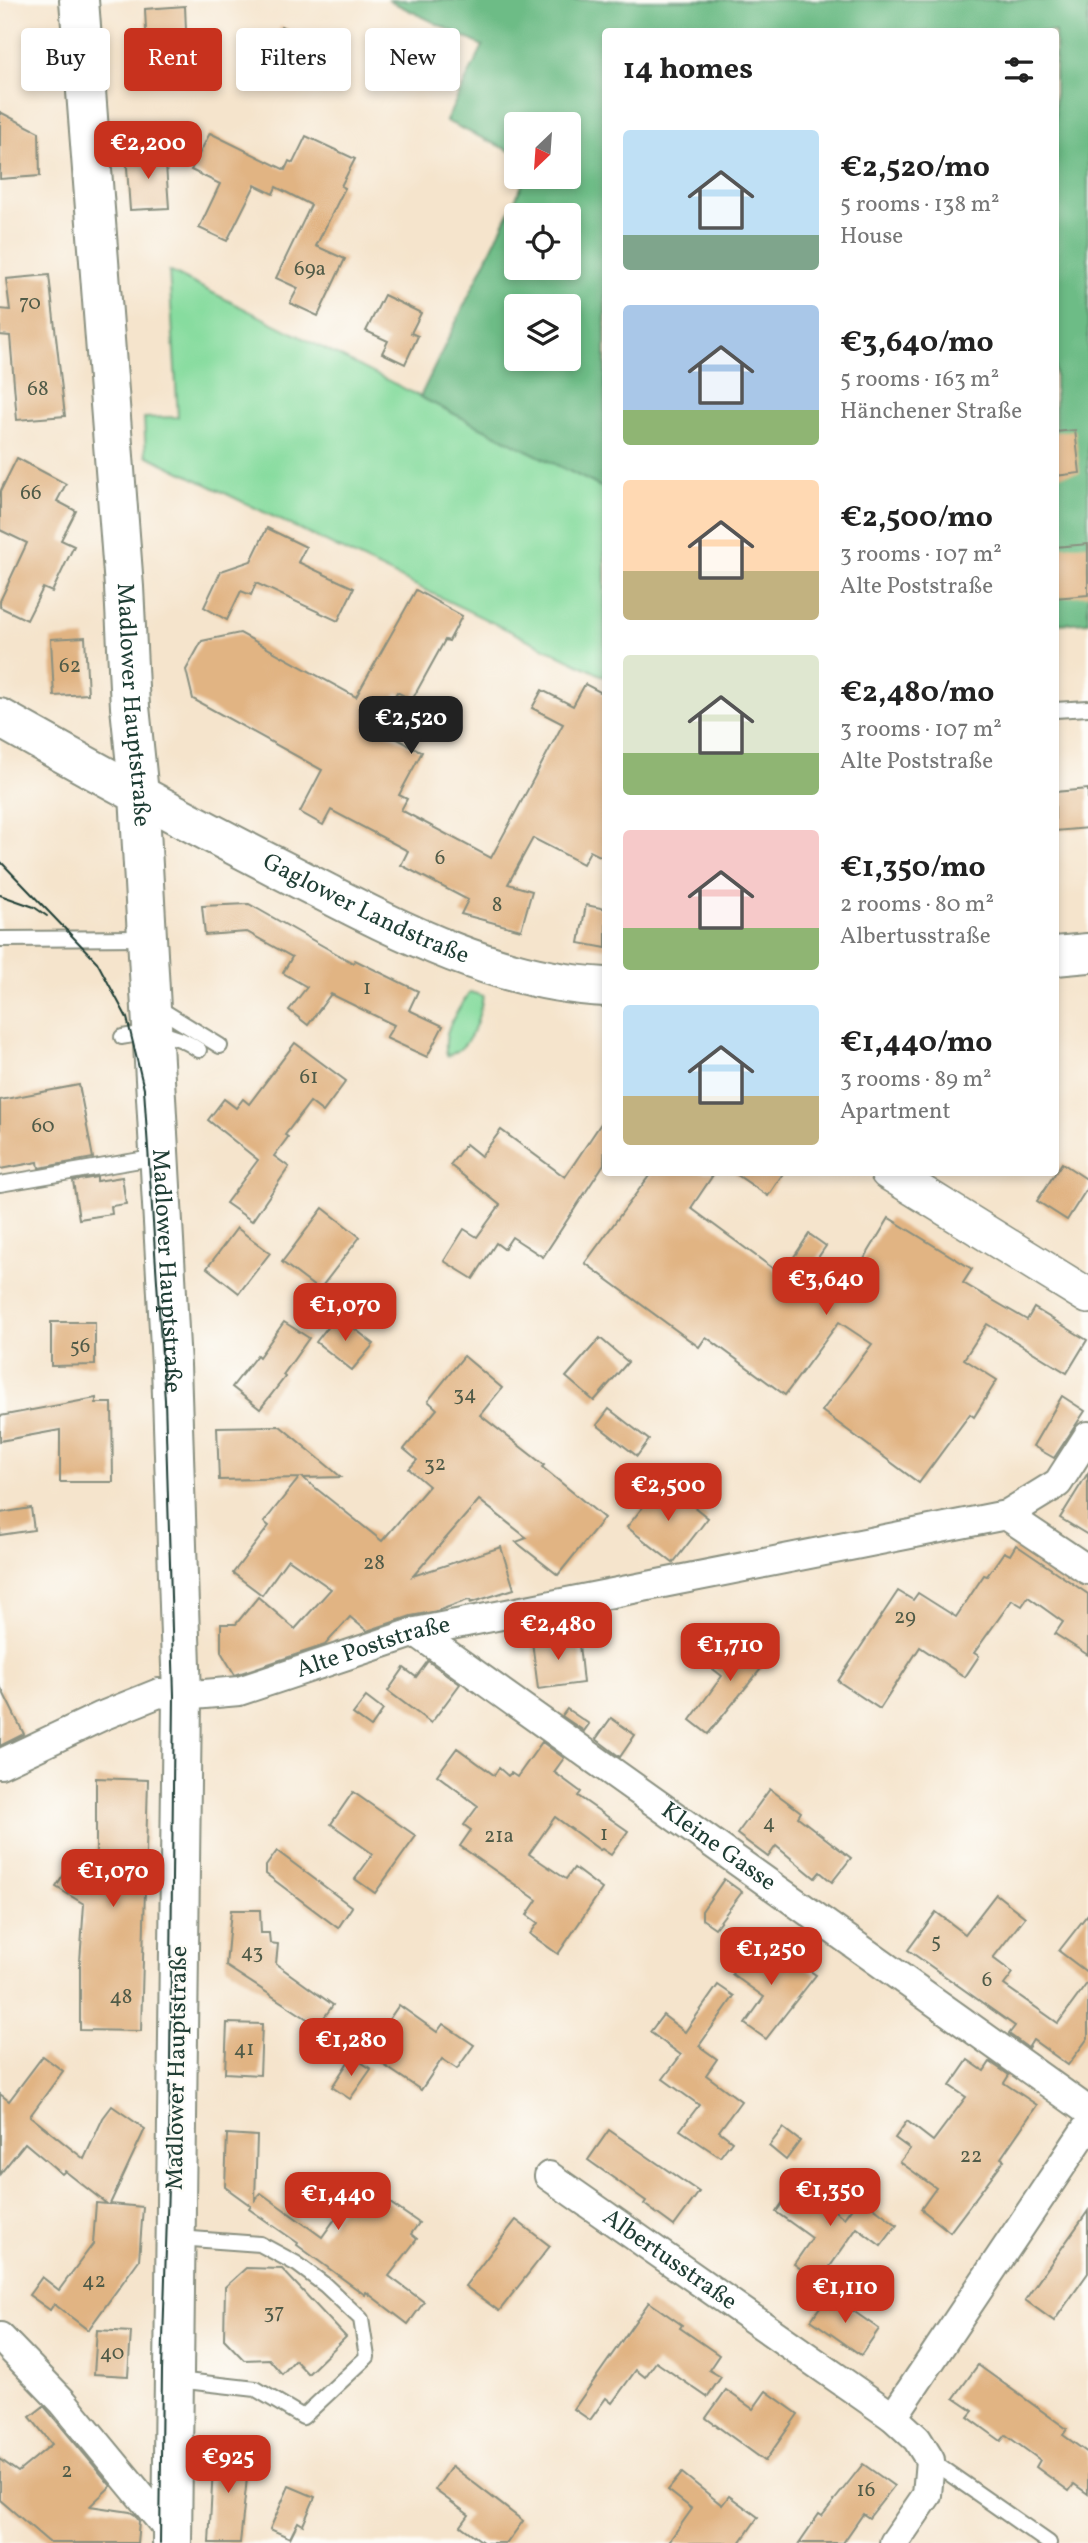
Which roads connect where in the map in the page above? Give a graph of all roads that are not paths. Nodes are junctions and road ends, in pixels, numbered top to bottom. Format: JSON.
{"nodes":[{"id":1,"x":79,"y":0,"type":"edge"},
{"id":2,"x":1088,"y":708,"type":"edge"},
{"id":3,"x":1059,"y":710,"type":"edge"},
{"id":4,"x":0,"y":718,"type":"edge"},
{"id":5,"x":139,"y":794,"type":"junction"},
{"id":6,"x":147,"y":938,"type":"junction"},
{"id":7,"x":0,"y":939,"type":"edge"},
{"id":8,"x":1088,"y":953,"type":"edge"},
{"id":9,"x":1059,"y":956,"type":"edge"},
{"id":10,"x":602,"y":987,"type":"edge"},
{"id":11,"x":142,"y":1024,"type":"junction"},
{"id":12,"x":220,"y":1046,"type":"dead end"},
{"id":13,"x":199,"y":1050,"type":"dead end"},
{"id":14,"x":159,"y":1156,"type":"junction"},
{"id":15,"x":901,"y":1176,"type":"edge"},
{"id":16,"x":0,"y":1184,"type":"edge"},
{"id":17,"x":1088,"y":1296,"type":"edge"},
{"id":18,"x":1088,"y":1436,"type":"edge"},
{"id":19,"x":1006,"y":1515,"type":"junction"},
{"id":20,"x":1088,"y":1570,"type":"edge"},
{"id":21,"x":416,"y":1632,"type":"junction"},
{"id":22,"x":182,"y":1696,"type":"junction"},
{"id":23,"x":0,"y":1764,"type":"edge"},
{"id":24,"x":1088,"y":2111,"type":"edge"},
{"id":25,"x":1088,"y":2126,"type":"edge"},
{"id":26,"x":550,"y":2176,"type":"dead end"},
{"id":27,"x":177,"y":2238,"type":"junction"},
{"id":28,"x":0,"y":2337,"type":"edge"},
{"id":29,"x":176,"y":2380,"type":"junction"},
{"id":30,"x":893,"y":2417,"type":"junction"},
{"id":31,"x":930,"y":2460,"type":"junction"},
{"id":32,"x":172,"y":2539,"type":"edge"},
{"id":33,"x":894,"y":2543,"type":"edge"},
{"id":34,"x":1049,"y":2543,"type":"edge"}],
"edges":[{"from":1,"to":5,"type":"main road","name":"Madlower Hauptstraße"},
{"from":2,"to":3,"type":"lane"},
{"from":4,"to":5,"type":"main road","name":"Gaglower Landstraße"},
{"from":5,"to":6,"type":"main road","name":"Madlower Hauptstraße"},
{"from":5,"to":10,"type":"main road","name":"Gaglower Landstraße"},
{"from":6,"to":7,"type":"lane"},
{"from":6,"to":11,"type":"main road","name":"Madlower Hauptstraße"},
{"from":8,"to":9,"type":"main road"},
{"from":11,"to":12,"type":"lane"},
{"from":11,"to":13,"type":"lane"},
{"from":11,"to":14,"type":"main road","name":"Madlower Hauptstraße"},
{"from":14,"to":16,"type":"lane"},
{"from":14,"to":22,"type":"main road","name":"Madlower Hauptstraße"},
{"from":15,"to":17,"type":"street"},
{"from":18,"to":19,"type":"street","name":"Alte Poststraße"},
{"from":19,"to":20,"type":"street"},
{"from":19,"to":21,"type":"street","name":"Alte Poststraße"},
{"from":21,"to":22,"type":"street","name":"Alte Poststraße"},
{"from":21,"to":24,"type":"street","name":"Kleine Gasse"},
{"from":22,"to":23,"type":"street","name":"Alte Poststraße"},
{"from":22,"to":27,"type":"main road","name":"Madlower Hauptstraße"},
{"from":25,"to":30,"type":"street"},
{"from":26,"to":30,"type":"street","name":"Albertusstraße"},
{"from":27,"to":29,"type":"main road","name":"Madlower Hauptstraße"},
{"from":27,"to":29,"type":"lane"},
{"from":28,"to":32,"type":"street"},
{"from":29,"to":32,"type":"main road","name":"Madlower Hauptstraße"},
{"from":30,"to":31,"type":"street","name":"Albertusstraße"},
{"from":31,"to":33,"type":"street"},
{"from":31,"to":34,"type":"lane"}]}
